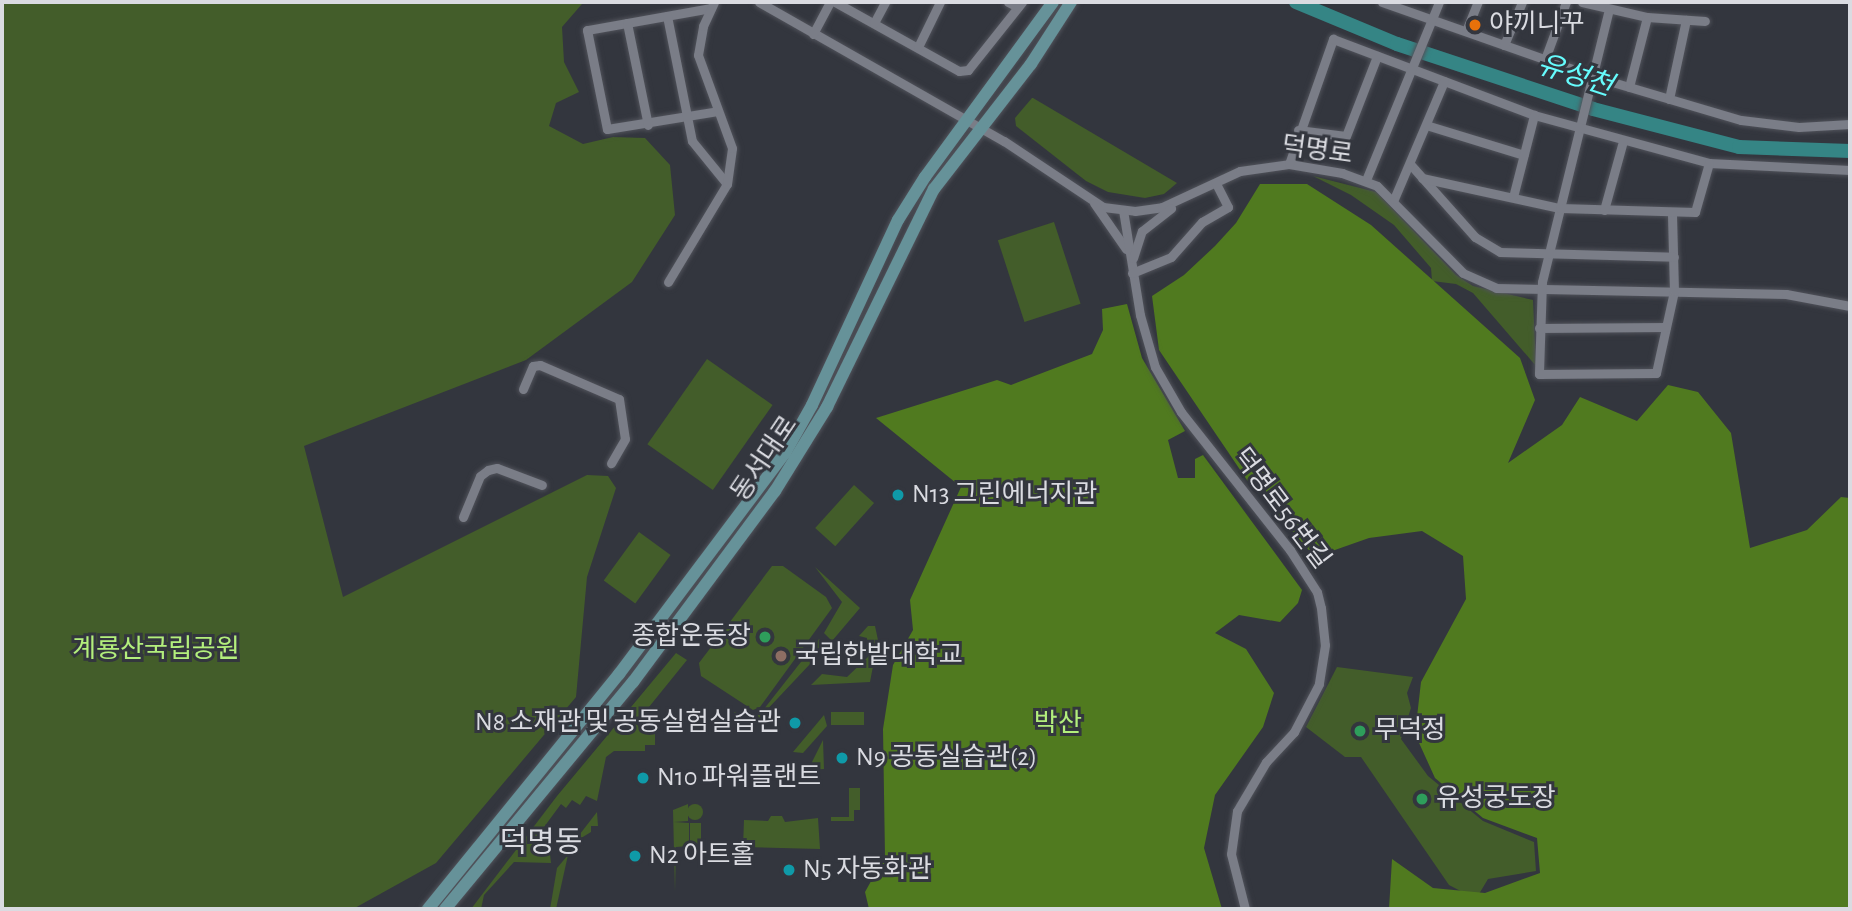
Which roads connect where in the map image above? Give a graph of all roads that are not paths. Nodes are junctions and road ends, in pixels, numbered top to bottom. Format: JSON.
{"nodes":[{"id":1,"x":833,"y":2,"type":"edge"},
{"id":2,"x":885,"y":2,"type":"edge"},
{"id":3,"x":940,"y":2,"type":"edge"},
{"id":4,"x":1008,"y":2,"type":"edge"},
{"id":5,"x":1053,"y":2,"type":"edge"},
{"id":6,"x":1071,"y":2,"type":"edge"},
{"id":7,"x":1382,"y":2,"type":"edge"},
{"id":8,"x":1439,"y":2,"type":"edge"},
{"id":9,"x":1478,"y":2,"type":"edge"},
{"id":10,"x":1522,"y":2,"type":"edge"},
{"id":11,"x":1566,"y":2,"type":"edge"},
{"id":12,"x":1583,"y":2,"type":"edge"},
{"id":13,"x":762,"y":3,"type":"edge"},
{"id":14,"x":712,"y":5,"type":"edge"},
{"id":15,"x":1020,"y":5,"type":"edge"},
{"id":16,"x":1400,"y":5,"type":"edge"},
{"id":17,"x":1609,"y":9,"type":"junction"},
{"id":18,"x":667,"y":16,"type":"junction"},
{"id":19,"x":1647,"y":17,"type":"junction"},
{"id":20,"x":1686,"y":20,"type":"junction"},
{"id":21,"x":1705,"y":21,"type":"dead end"},
{"id":22,"x":627,"y":23,"type":"junction"},
{"id":23,"x":874,"y":23,"type":"junction"},
{"id":24,"x":1430,"y":23,"type":"junction"},
{"id":25,"x":1466,"y":32,"type":"junction"},
{"id":26,"x":813,"y":34,"type":"junction"},
{"id":27,"x":1504,"y":45,"type":"junction"},
{"id":28,"x":918,"y":47,"type":"junction"},
{"id":29,"x":1377,"y":56,"type":"junction"},
{"id":30,"x":1545,"y":59,"type":"junction"},
{"id":31,"x":1412,"y":67,"type":"junction"},
{"id":32,"x":1592,"y":76,"type":"junction"},
{"id":33,"x":1444,"y":81,"type":"junction"},
{"id":34,"x":1629,"y":87,"type":"junction"},
{"id":35,"x":1669,"y":99,"type":"junction"},
{"id":36,"x":718,"y":111,"type":"junction"},
{"id":37,"x":1534,"y":115,"type":"junction"},
{"id":38,"x":685,"y":118,"type":"junction"},
{"id":39,"x":967,"y":121,"type":"junction"},
{"id":40,"x":1850,"y":124,"type":"edge"},
{"id":41,"x":648,"y":125,"type":"junction"},
{"id":42,"x":1426,"y":125,"type":"junction"},
{"id":43,"x":1580,"y":125,"type":"junction"},
{"id":44,"x":981,"y":129,"type":"junction"},
{"id":45,"x":1298,"y":130,"type":"junction"},
{"id":46,"x":1623,"y":141,"type":"junction"},
{"id":47,"x":1524,"y":155,"type":"junction"},
{"id":48,"x":1709,"y":163,"type":"junction"},
{"id":49,"x":1289,"y":164,"type":"junction"},
{"id":50,"x":1410,"y":164,"type":"junction"},
{"id":51,"x":1850,"y":170,"type":"edge"},
{"id":52,"x":1422,"y":178,"type":"junction"},
{"id":53,"x":1366,"y":180,"type":"junction"},
{"id":54,"x":1216,"y":183,"type":"junction"},
{"id":55,"x":727,"y":184,"type":"junction"},
{"id":56,"x":1513,"y":197,"type":"junction"},
{"id":57,"x":1394,"y":199,"type":"junction"},
{"id":58,"x":1178,"y":202,"type":"junction"},
{"id":59,"x":1094,"y":203,"type":"junction"},
{"id":60,"x":1560,"y":208,"type":"junction"},
{"id":61,"x":1604,"y":210,"type":"junction"},
{"id":62,"x":1124,"y":211,"type":"junction"},
{"id":63,"x":1672,"y":213,"type":"junction"},
{"id":64,"x":1548,"y":256,"type":"junction"},
{"id":65,"x":1674,"y":257,"type":"junction"},
{"id":66,"x":1132,"y":270,"type":"junction"},
{"id":67,"x":668,"y":282,"type":"dead end"},
{"id":68,"x":1674,"y":291,"type":"junction"},
{"id":69,"x":1540,"y":292,"type":"junction"},
{"id":70,"x":1850,"y":306,"type":"edge"},
{"id":71,"x":1666,"y":327,"type":"junction"},
{"id":72,"x":1539,"y":328,"type":"junction"},
{"id":73,"x":523,"y":390,"type":"dead end"},
{"id":74,"x":611,"y":463,"type":"dead end"},
{"id":75,"x":542,"y":485,"type":"dead end"},
{"id":76,"x":463,"y":517,"type":"dead end"},
{"id":77,"x":428,"y":909,"type":"edge"},
{"id":78,"x":445,"y":909,"type":"edge"},
{"id":79,"x":1245,"y":909,"type":"edge"}],
"edges":[{"from":1,"to":23,"type":"street"},
{"from":1,"to":26,"type":"street"},
{"from":2,"to":23,"type":"street"},
{"from":3,"to":28,"type":"street"},
{"from":4,"to":15,"type":"street"},
{"from":5,"to":39,"type":"street","name":"동서대로"},
{"from":6,"to":44,"type":"street","name":"동서대로"},
{"from":7,"to":16,"type":"street"},
{"from":8,"to":24,"type":"street"},
{"from":9,"to":25,"type":"street"},
{"from":10,"to":27,"type":"street"},
{"from":11,"to":30,"type":"street"},
{"from":12,"to":17,"type":"street"},
{"from":13,"to":26,"type":"street","name":"덕명로"},
{"from":14,"to":18,"type":"street"},
{"from":14,"to":36,"type":"street"},
{"from":15,"to":28,"type":"street"},
{"from":16,"to":24,"type":"street"},
{"from":17,"to":19,"type":"street"},
{"from":17,"to":32,"type":"street"},
{"from":18,"to":22,"type":"street"},
{"from":18,"to":38,"type":"street"},
{"from":19,"to":20,"type":"street"},
{"from":19,"to":34,"type":"street"},
{"from":20,"to":21,"type":"street"},
{"from":20,"to":35,"type":"street"},
{"from":22,"to":41,"type":"street"},
{"from":22,"to":41,"type":"street"},
{"from":23,"to":28,"type":"street"},
{"from":24,"to":25,"type":"street"},
{"from":24,"to":31,"type":"street"},
{"from":25,"to":27,"type":"street"},
{"from":26,"to":39,"type":"street","name":"덕명로"},
{"from":27,"to":30,"type":"street"},
{"from":29,"to":31,"type":"street"},
{"from":29,"to":45,"type":"street"},
{"from":29,"to":45,"type":"street"},
{"from":30,"to":32,"type":"street"},
{"from":31,"to":33,"type":"street"},
{"from":31,"to":53,"type":"street"},
{"from":32,"to":34,"type":"street"},
{"from":32,"to":43,"type":"street"},
{"from":33,"to":37,"type":"street"},
{"from":33,"to":42,"type":"street"},
{"from":34,"to":35,"type":"street"},
{"from":35,"to":40,"type":"street"},
{"from":36,"to":38,"type":"street"},
{"from":36,"to":55,"type":"street"},
{"from":37,"to":43,"type":"street"},
{"from":37,"to":47,"type":"street"},
{"from":38,"to":41,"type":"street"},
{"from":38,"to":55,"type":"street"},
{"from":39,"to":44,"type":"street","name":"덕명로"},
{"from":39,"to":77,"type":"street","name":"동서대로"},
{"from":42,"to":47,"type":"street"},
{"from":42,"to":50,"type":"street"},
{"from":43,"to":46,"type":"street"},
{"from":43,"to":60,"type":"street"},
{"from":44,"to":59,"type":"street","name":"덕명로"},
{"from":44,"to":78,"type":"street","name":"동서대로"},
{"from":45,"to":49,"type":"street"},
{"from":46,"to":48,"type":"street"},
{"from":46,"to":61,"type":"street"},
{"from":47,"to":56,"type":"street"},
{"from":48,"to":51,"type":"street"},
{"from":48,"to":63,"type":"street"},
{"from":49,"to":53,"type":"street","name":"덕명로"},
{"from":49,"to":54,"type":"street","name":"덕명로"},
{"from":50,"to":52,"type":"street"},
{"from":50,"to":57,"type":"street"},
{"from":52,"to":56,"type":"street"},
{"from":52,"to":64,"type":"street"},
{"from":53,"to":57,"type":"street","name":"덕명로"},
{"from":54,"to":58,"type":"street","name":"덕명로"},
{"from":54,"to":66,"type":"street"},
{"from":55,"to":67,"type":"street"},
{"from":56,"to":60,"type":"street"},
{"from":57,"to":69,"type":"street","name":"덕명로"},
{"from":58,"to":62,"type":"street","name":"덕명로"},
{"from":58,"to":66,"type":"street"},
{"from":59,"to":62,"type":"street","name":"덕명로"},
{"from":59,"to":66,"type":"street"},
{"from":60,"to":61,"type":"street"},
{"from":60,"to":64,"type":"street"},
{"from":61,"to":63,"type":"street"},
{"from":62,"to":66,"type":"street","name":"덕명로56번길"},
{"from":63,"to":65,"type":"street"},
{"from":64,"to":65,"type":"street"},
{"from":64,"to":69,"type":"street"},
{"from":65,"to":68,"type":"street"},
{"from":66,"to":79,"type":"street","name":"덕명로56번길"},
{"from":68,"to":69,"type":"street","name":"덕명로"},
{"from":68,"to":70,"type":"street","name":"덕명로"},
{"from":68,"to":71,"type":"street"},
{"from":69,"to":72,"type":"street"},
{"from":71,"to":72,"type":"street"},
{"from":71,"to":72,"type":"street"},
{"from":73,"to":74,"type":"street"},
{"from":75,"to":76,"type":"street"}]}
